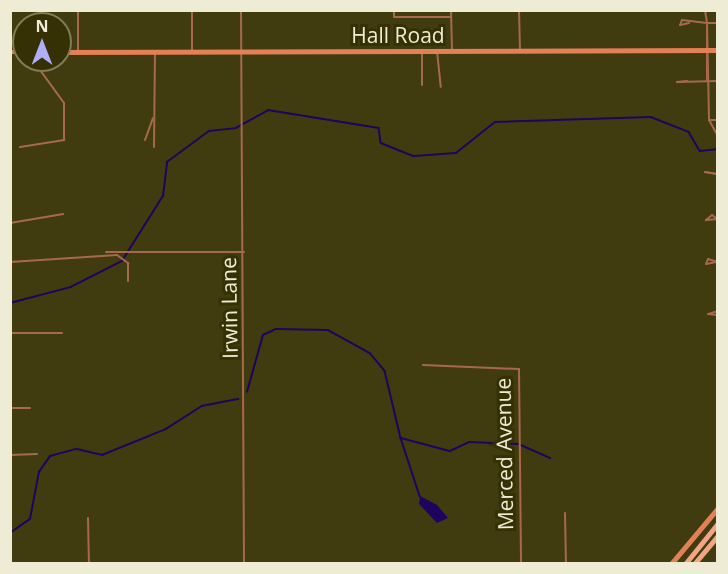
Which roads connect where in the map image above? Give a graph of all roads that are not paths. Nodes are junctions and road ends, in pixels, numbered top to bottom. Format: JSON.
{"nodes":[{"id":1,"x":78,"y":10,"type":"edge"},
{"id":2,"x":192,"y":10,"type":"edge"},
{"id":3,"x":242,"y":10,"type":"edge"},
{"id":4,"x":394,"y":10,"type":"edge"},
{"id":5,"x":451,"y":10,"type":"edge"},
{"id":6,"x":519,"y":10,"type":"edge"},
{"id":7,"x":705,"y":10,"type":"edge"},
{"id":8,"x":451,"y":17,"type":"junction"},
{"id":9,"x":689,"y":23,"type":"dead end"},
{"id":10,"x":707,"y":23,"type":"junction"},
{"id":11,"x":717,"y":23,"type":"edge"},
{"id":12,"x":707,"y":50,"type":"junction"},
{"id":13,"x":717,"y":50,"type":"edge"},
{"id":14,"x":155,"y":51,"type":"junction"},
{"id":15,"x":192,"y":51,"type":"junction"},
{"id":16,"x":422,"y":51,"type":"junction"},
{"id":17,"x":437,"y":51,"type":"junction"},
{"id":18,"x":452,"y":51,"type":"junction"},
{"id":19,"x":520,"y":51,"type":"junction"},
{"id":20,"x":72,"y":52,"type":"edge"},
{"id":21,"x":78,"y":52,"type":"junction"},
{"id":22,"x":242,"y":52,"type":"junction"},
{"id":23,"x":41,"y":72,"type":"edge"},
{"id":24,"x":687,"y":81,"type":"dead end"},
{"id":25,"x":707,"y":81,"type":"junction"},
{"id":26,"x":717,"y":81,"type":"edge"},
{"id":27,"x":422,"y":85,"type":"dead end"},
{"id":28,"x":441,"y":87,"type":"dead end"},
{"id":29,"x":154,"y":115,"type":"junction"},
{"id":30,"x":709,"y":120,"type":"junction"},
{"id":31,"x":717,"y":120,"type":"edge"},
{"id":32,"x":717,"y":136,"type":"edge"},
{"id":33,"x":145,"y":140,"type":"dead end"},
{"id":34,"x":20,"y":147,"type":"dead end"},
{"id":35,"x":154,"y":147,"type":"dead end"},
{"id":36,"x":63,"y":214,"type":"dead end"},
{"id":37,"x":10,"y":223,"type":"edge"},
{"id":38,"x":106,"y":252,"type":"dead end"},
{"id":39,"x":244,"y":252,"type":"junction"},
{"id":40,"x":10,"y":262,"type":"edge"},
{"id":41,"x":128,"y":280,"type":"dead end"},
{"id":42,"x":717,"y":311,"type":"edge"},
{"id":43,"x":717,"y":315,"type":"edge"},
{"id":44,"x":10,"y":333,"type":"edge"},
{"id":45,"x":62,"y":333,"type":"dead end"},
{"id":46,"x":423,"y":365,"type":"dead end"},
{"id":47,"x":10,"y":408,"type":"edge"},
{"id":48,"x":30,"y":408,"type":"dead end"},
{"id":49,"x":37,"y":454,"type":"dead end"},
{"id":50,"x":10,"y":455,"type":"edge"},
{"id":51,"x":717,"y":508,"type":"edge"},
{"id":52,"x":565,"y":513,"type":"dead end"},
{"id":53,"x":88,"y":518,"type":"dead end"},
{"id":54,"x":717,"y":523,"type":"edge"},
{"id":55,"x":717,"y":535,"type":"edge"},
{"id":56,"x":89,"y":564,"type":"edge"},
{"id":57,"x":244,"y":564,"type":"edge"},
{"id":58,"x":521,"y":564,"type":"edge"},
{"id":59,"x":566,"y":564,"type":"edge"},
{"id":60,"x":671,"y":564,"type":"edge"},
{"id":61,"x":685,"y":564,"type":"edge"},
{"id":62,"x":694,"y":564,"type":"edge"}],
"edges":[{"from":1,"to":21,"type":"street"},
{"from":2,"to":15,"type":"street"},
{"from":3,"to":22,"type":"street","name":"Irwin Lane"},
{"from":4,"to":8,"type":"street"},
{"from":5,"to":8,"type":"street"},
{"from":6,"to":19,"type":"street"},
{"from":7,"to":10,"type":"street"},
{"from":8,"to":18,"type":"street"},
{"from":9,"to":10,"type":"street"},
{"from":10,"to":11,"type":"street"},
{"from":10,"to":12,"type":"street"},
{"from":12,"to":13,"type":"street","name":"Hall Road"},
{"from":12,"to":19,"type":"street","name":"Hall Road"},
{"from":12,"to":25,"type":"street"},
{"from":14,"to":15,"type":"street","name":"Hall Road"},
{"from":14,"to":21,"type":"street","name":"Hall Road"},
{"from":14,"to":29,"type":"street"},
{"from":15,"to":22,"type":"street","name":"Hall Road"},
{"from":16,"to":17,"type":"street","name":"Hall Road"},
{"from":16,"to":22,"type":"street","name":"Hall Road"},
{"from":16,"to":27,"type":"street"},
{"from":17,"to":18,"type":"street","name":"Hall Road"},
{"from":17,"to":28,"type":"street"},
{"from":18,"to":19,"type":"street","name":"Hall Road"},
{"from":20,"to":21,"type":"street","name":"Hall Road"},
{"from":22,"to":39,"type":"street","name":"Irwin Lane"},
{"from":23,"to":34,"type":"street"},
{"from":24,"to":25,"type":"street"},
{"from":25,"to":26,"type":"street"},
{"from":25,"to":30,"type":"street"},
{"from":29,"to":33,"type":"street"},
{"from":29,"to":35,"type":"street"},
{"from":30,"to":31,"type":"street"},
{"from":30,"to":32,"type":"street"},
{"from":36,"to":37,"type":"street"},
{"from":38,"to":39,"type":"street"},
{"from":39,"to":57,"type":"street","name":"Irwin Lane"},
{"from":40,"to":41,"type":"street"},
{"from":42,"to":43,"type":"street"},
{"from":44,"to":45,"type":"street"},
{"from":46,"to":58,"type":"street","name":"Merced Avenue"},
{"from":47,"to":48,"type":"street"},
{"from":49,"to":50,"type":"street"},
{"from":51,"to":60,"type":"street"},
{"from":52,"to":59,"type":"street"},
{"from":53,"to":56,"type":"street"},
{"from":54,"to":61,"type":"main road"},
{"from":55,"to":62,"type":"main road"}]}
